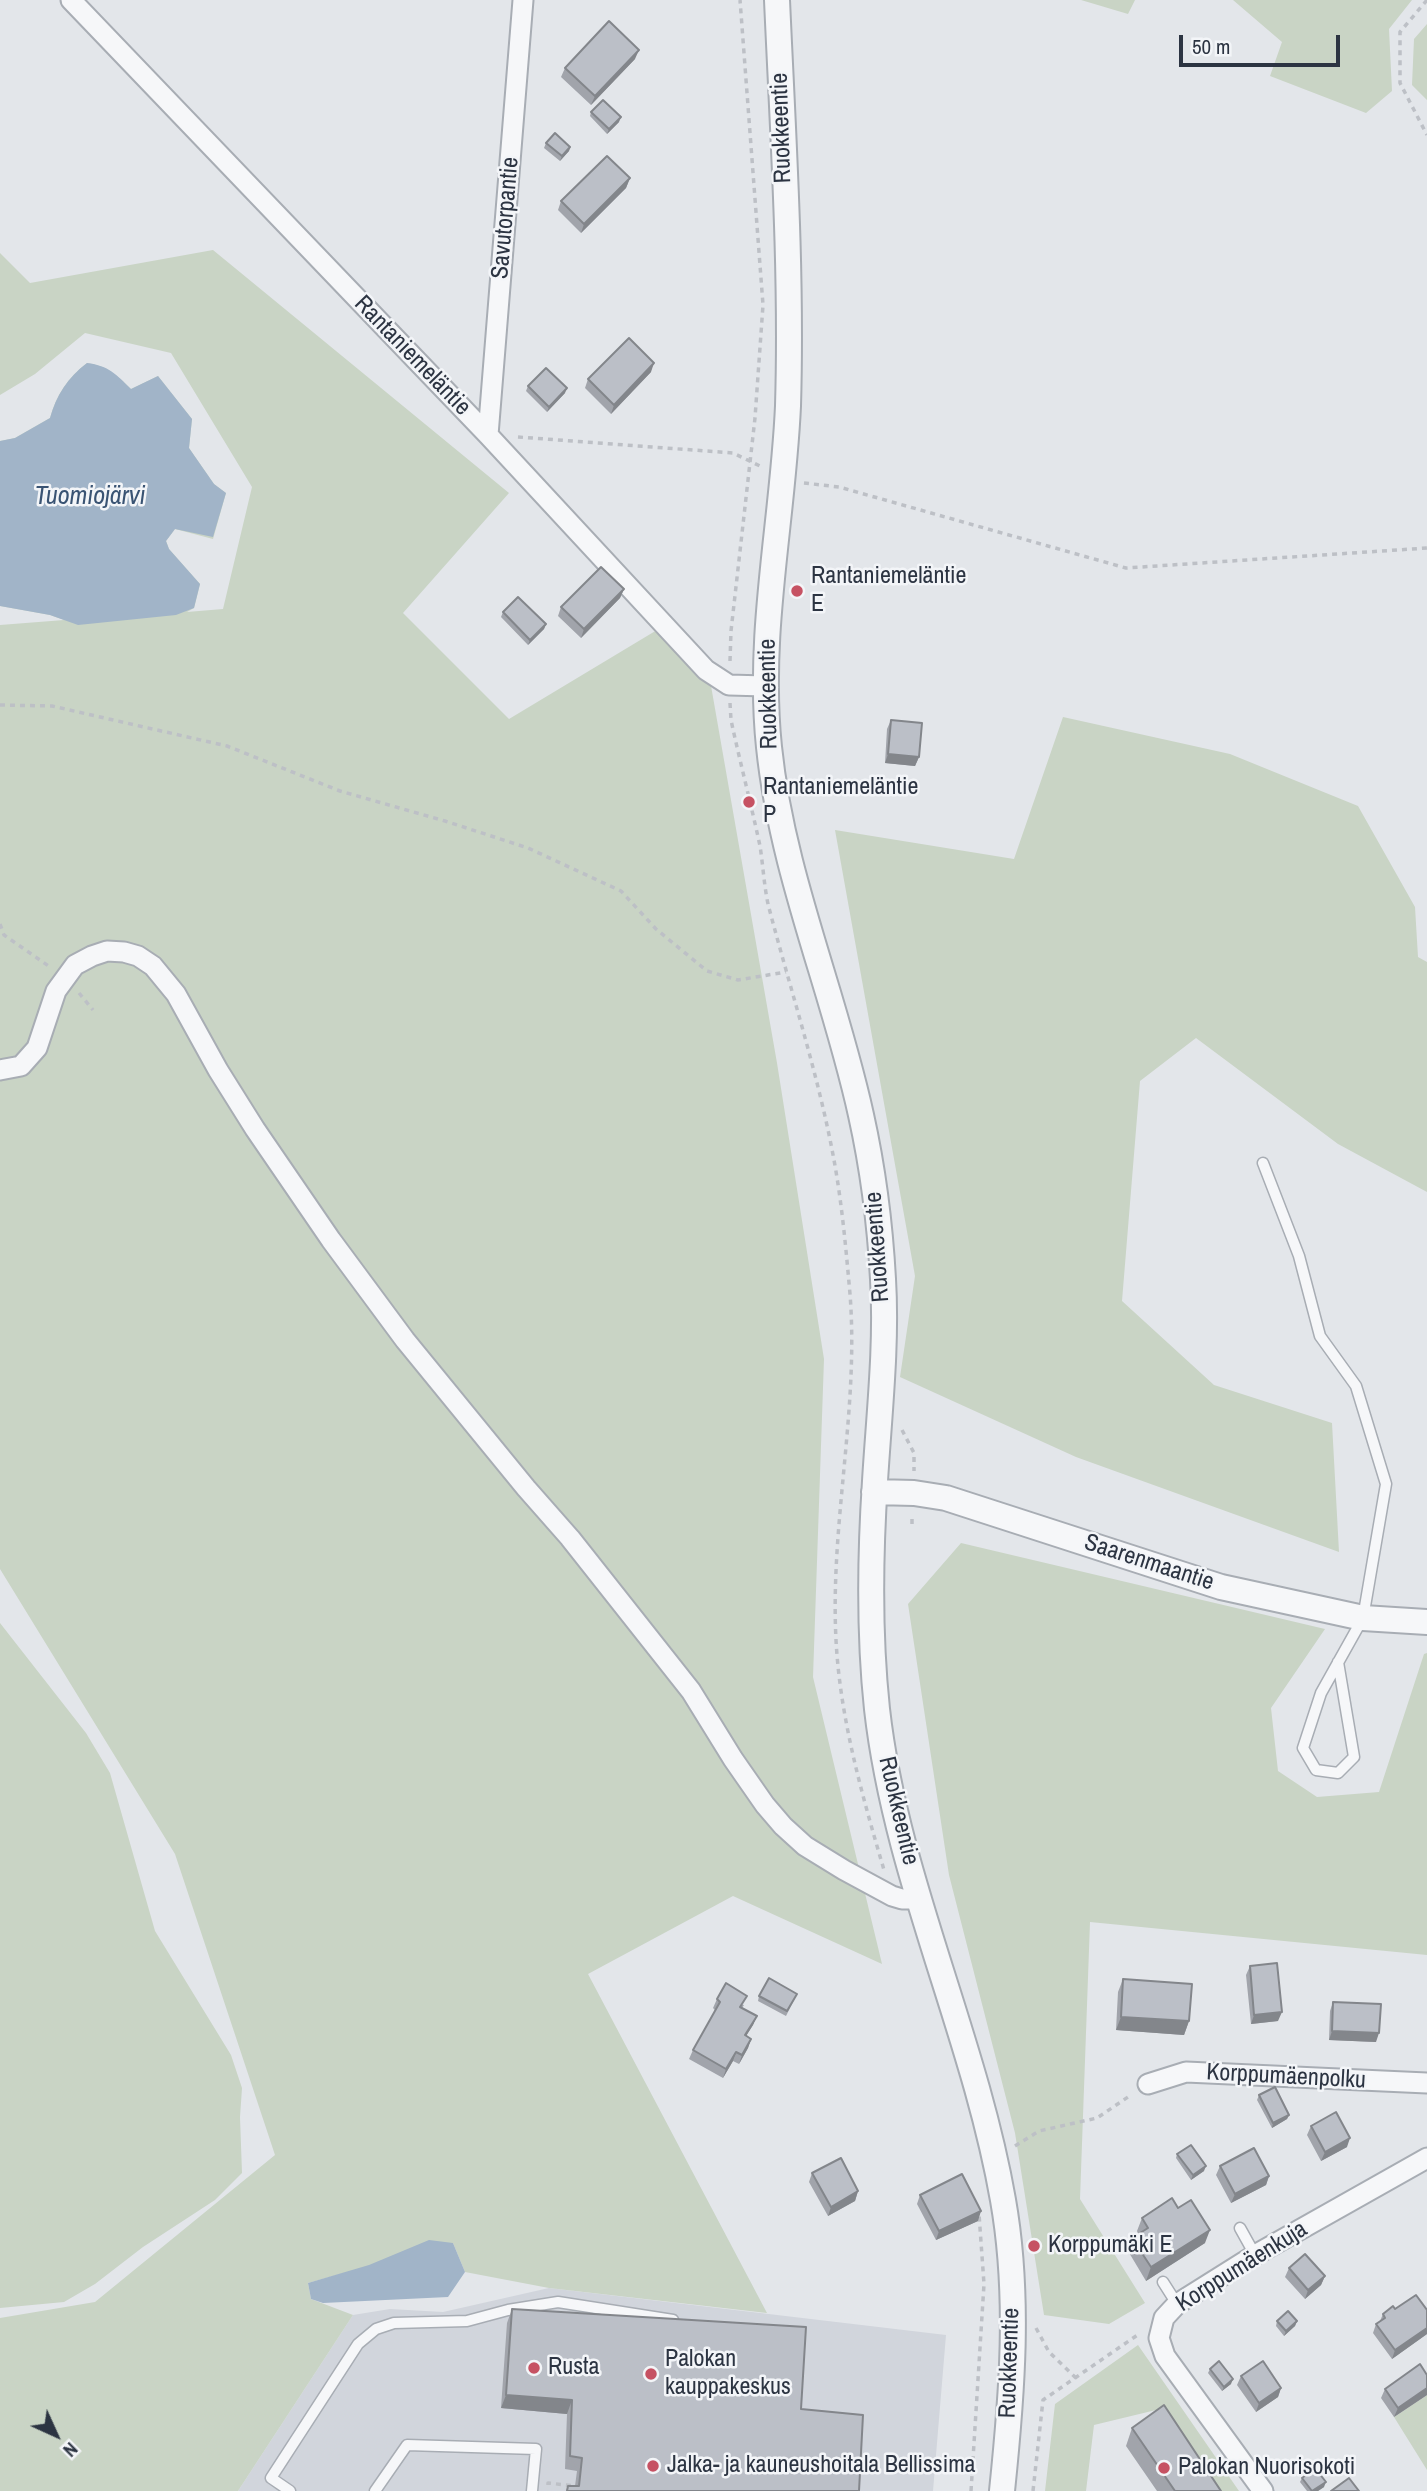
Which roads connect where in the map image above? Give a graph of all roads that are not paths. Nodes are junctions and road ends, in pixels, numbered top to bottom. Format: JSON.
{"nodes":[{"id":1,"x":71,"y":0,"type":"edge"},
{"id":2,"x":523,"y":0,"type":"edge"},
{"id":3,"x":777,"y":0,"type":"edge"},
{"id":4,"x":488,"y":435,"type":"junction"},
{"id":5,"x":765,"y":686,"type":"junction"},
{"id":6,"x":0,"y":1070,"type":"edge"},
{"id":7,"x":1263,"y":1163,"type":"dead end"},
{"id":8,"x":874,"y":1492,"type":"junction"},
{"id":9,"x":1363,"y":1618,"type":"junction"},
{"id":10,"x":1427,"y":1622,"type":"edge"},
{"id":11,"x":1338,"y":1662,"type":"junction"},
{"id":12,"x":920,"y":1899,"type":"junction"},
{"id":13,"x":1427,"y":2083,"type":"edge"},
{"id":14,"x":1148,"y":2084,"type":"road end"},
{"id":15,"x":1427,"y":2158,"type":"edge"},
{"id":16,"x":1240,"y":2228,"type":"dead end"},
{"id":17,"x":1255,"y":2255,"type":"junction"},
{"id":18,"x":1163,"y":2282,"type":"dead end"},
{"id":19,"x":1177,"y":2304,"type":"junction"},
{"id":20,"x":681,"y":2321,"type":"edge"},
{"id":21,"x":290,"y":2491,"type":"edge"},
{"id":22,"x":375,"y":2491,"type":"edge"},
{"id":23,"x":532,"y":2491,"type":"edge"},
{"id":24,"x":1002,"y":2491,"type":"edge"},
{"id":25,"x":1262,"y":2491,"type":"edge"}],
"edges":[{"from":1,"to":4,"type":"street","name":"Rantaniemeläntie"},
{"from":2,"to":4,"type":"street","name":"Savutorpantie"},
{"from":3,"to":5,"type":"street","name":"Ruokkeentie"},
{"from":4,"to":5,"type":"street","name":"Rantaniemeläntie"},
{"from":5,"to":8,"type":"street","name":"Ruokkeentie"},
{"from":6,"to":12,"type":"street"},
{"from":7,"to":9,"type":"lane"},
{"from":8,"to":9,"type":"street","name":"Saarenmaantie"},
{"from":8,"to":12,"type":"street","name":"Ruokkeentie"},
{"from":9,"to":10,"type":"street","name":"Saarenmaantie"},
{"from":9,"to":11,"type":"lane"},
{"from":11,"to":11,"type":"lane"},
{"from":12,"to":24,"type":"street","name":"Ruokkeentie"},
{"from":13,"to":14,"type":"street","name":"Korppumäenpolku"},
{"from":15,"to":17,"type":"street","name":"Korppumäenkuja"},
{"from":16,"to":17,"type":"lane"},
{"from":17,"to":19,"type":"street","name":"Korppumäenkuja"},
{"from":18,"to":19,"type":"lane"},
{"from":19,"to":25,"type":"street","name":"Korppumäenkuja"},
{"from":20,"to":21,"type":"lane"},
{"from":22,"to":23,"type":"lane"}]}
